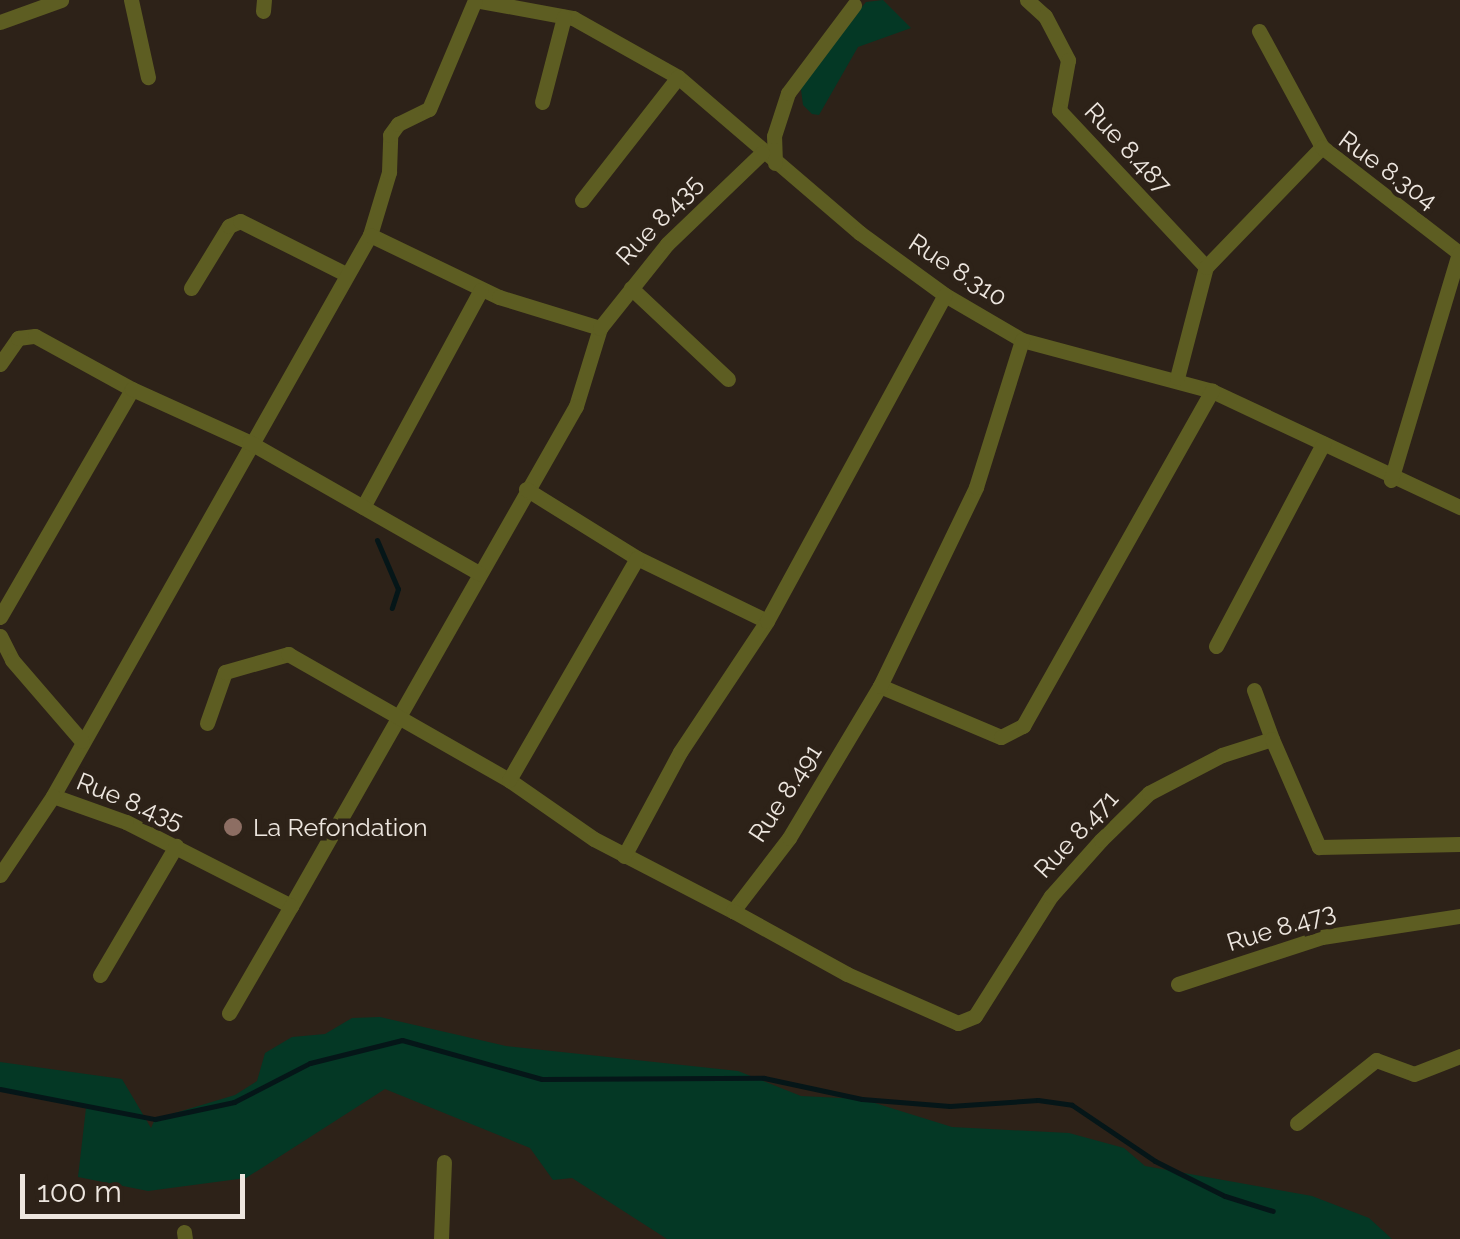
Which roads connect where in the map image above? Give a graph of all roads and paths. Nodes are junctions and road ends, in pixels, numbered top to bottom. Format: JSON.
{"nodes":[{"id":1,"x":61,"y":0,"type":"edge"},
{"id":2,"x":131,"y":0,"type":"edge"},
{"id":3,"x":475,"y":0,"type":"edge"},
{"id":4,"x":581,"y":0,"type":"edge"},
{"id":5,"x":1027,"y":0,"type":"edge"},
{"id":6,"x":854,"y":4,"type":"dead end"},
{"id":7,"x":19,"y":7,"type":"edge"},
{"id":8,"x":569,"y":17,"type":"junction"},
{"id":9,"x":0,"y":22,"type":"edge"},
{"id":10,"x":1259,"y":31,"type":"dead end"},
{"id":11,"x":678,"y":77,"type":"junction"},
{"id":12,"x":148,"y":78,"type":"dead end"},
{"id":13,"x":542,"y":102,"type":"dead end"},
{"id":14,"x":1322,"y":148,"type":"junction"},
{"id":15,"x":768,"y":158,"type":"junction"},
{"id":16,"x":582,"y":200,"type":"dead end"},
{"id":17,"x":370,"y":235,"type":"junction"},
{"id":18,"x":1460,"y":253,"type":"edge"},
{"id":19,"x":1206,"y":267,"type":"junction"},
{"id":20,"x":344,"y":274,"type":"junction"},
{"id":21,"x":191,"y":288,"type":"dead end"},
{"id":22,"x":631,"y":288,"type":"junction"},
{"id":23,"x":481,"y":290,"type":"junction"},
{"id":24,"x":945,"y":296,"type":"junction"},
{"id":25,"x":600,"y":328,"type":"junction"},
{"id":26,"x":1022,"y":340,"type":"junction"},
{"id":27,"x":0,"y":364,"type":"edge"},
{"id":28,"x":1178,"y":378,"type":"junction"},
{"id":29,"x":728,"y":379,"type":"dead end"},
{"id":30,"x":132,"y":388,"type":"junction"},
{"id":31,"x":1212,"y":391,"type":"junction"},
{"id":32,"x":250,"y":442,"type":"junction"},
{"id":33,"x":1323,"y":444,"type":"junction"},
{"id":34,"x":1391,"y":480,"type":"junction"},
{"id":35,"x":526,"y":489,"type":"junction"},
{"id":36,"x":363,"y":507,"type":"junction"},
{"id":37,"x":1460,"y":507,"type":"edge"},
{"id":38,"x":637,"y":558,"type":"junction"},
{"id":39,"x":479,"y":573,"type":"junction"},
{"id":40,"x":0,"y":617,"type":"edge"},
{"id":41,"x":768,"y":621,"type":"junction"},
{"id":42,"x":0,"y":636,"type":"edge"},
{"id":43,"x":1216,"y":646,"type":"dead end"},
{"id":44,"x":880,"y":686,"type":"junction"},
{"id":45,"x":1254,"y":690,"type":"dead end"},
{"id":46,"x":398,"y":714,"type":"junction"},
{"id":47,"x":207,"y":722,"type":"dead end"},
{"id":48,"x":1272,"y":739,"type":"junction"},
{"id":49,"x":82,"y":740,"type":"junction"},
{"id":50,"x":510,"y":780,"type":"junction"},
{"id":51,"x":53,"y":796,"type":"junction"},
{"id":52,"x":1460,"y":844,"type":"edge"},
{"id":53,"x":176,"y":846,"type":"junction"},
{"id":54,"x":624,"y":856,"type":"junction"},
{"id":55,"x":0,"y":875,"type":"edge"},
{"id":56,"x":290,"y":906,"type":"junction"},
{"id":57,"x":733,"y":911,"type":"junction"},
{"id":58,"x":1460,"y":916,"type":"edge"},
{"id":59,"x":100,"y":975,"type":"dead end"},
{"id":60,"x":1178,"y":984,"type":"dead end"},
{"id":61,"x":229,"y":1012,"type":"dead end"},
{"id":62,"x":1460,"y":1056,"type":"edge"},
{"id":63,"x":1298,"y":1122,"type":"dead end"},
{"id":64,"x":444,"y":1162,"type":"dead end"},
{"id":65,"x":441,"y":1239,"type":"edge"}],
"edges":[{"from":1,"to":7,"type":"street"},
{"from":2,"to":12,"type":"street"},
{"from":3,"to":8,"type":"street","name":"Rue 8.310"},
{"from":3,"to":17,"type":"street","name":"Rue 8.435"},
{"from":4,"to":8,"type":"street"},
{"from":5,"to":19,"type":"street","name":"Rue 8.487"},
{"from":6,"to":15,"type":"street"},
{"from":7,"to":9,"type":"street"},
{"from":8,"to":11,"type":"street","name":"Rue 8.310"},
{"from":8,"to":13,"type":"street"},
{"from":10,"to":14,"type":"street"},
{"from":11,"to":15,"type":"street","name":"Rue 8.310"},
{"from":11,"to":16,"type":"street"},
{"from":14,"to":18,"type":"street","name":"Rue 8.304"},
{"from":14,"to":19,"type":"street","name":"Rue 8.304"},
{"from":15,"to":22,"type":"street","name":"Rue 8.435"},
{"from":15,"to":24,"type":"street","name":"Rue 8.310"},
{"from":17,"to":20,"type":"street","name":"Rue 8.435"},
{"from":17,"to":23,"type":"street"},
{"from":18,"to":34,"type":"street","name":"Rue 8.304"},
{"from":19,"to":28,"type":"street"},
{"from":20,"to":21,"type":"street"},
{"from":20,"to":32,"type":"street","name":"Rue 8.435"},
{"from":22,"to":25,"type":"street","name":"Rue 8.435"},
{"from":22,"to":29,"type":"street"},
{"from":23,"to":25,"type":"street"},
{"from":23,"to":36,"type":"street"},
{"from":24,"to":26,"type":"street","name":"Rue 8.310"},
{"from":24,"to":41,"type":"street"},
{"from":25,"to":35,"type":"street","name":"Rue 8.435"},
{"from":26,"to":28,"type":"street","name":"Rue 8.310"},
{"from":26,"to":44,"type":"street","name":"Rue 8.491"},
{"from":27,"to":30,"type":"street"},
{"from":28,"to":31,"type":"street","name":"Rue 8.310"},
{"from":30,"to":32,"type":"street"},
{"from":30,"to":40,"type":"street"},
{"from":31,"to":33,"type":"street","name":"Rue 8.310"},
{"from":31,"to":44,"type":"street"},
{"from":32,"to":36,"type":"street"},
{"from":32,"to":49,"type":"street","name":"Rue 8.435"},
{"from":33,"to":34,"type":"street","name":"Rue 8.310"},
{"from":33,"to":43,"type":"street"},
{"from":34,"to":37,"type":"street","name":"Rue 8.310"},
{"from":35,"to":38,"type":"street"},
{"from":35,"to":39,"type":"street","name":"Rue 8.435"},
{"from":36,"to":39,"type":"street"},
{"from":38,"to":41,"type":"street"},
{"from":38,"to":50,"type":"street"},
{"from":39,"to":46,"type":"street","name":"Rue 8.435"},
{"from":41,"to":54,"type":"street"},
{"from":42,"to":49,"type":"street"},
{"from":44,"to":57,"type":"street","name":"Rue 8.491"},
{"from":45,"to":48,"type":"street"},
{"from":46,"to":47,"type":"street"},
{"from":46,"to":50,"type":"street"},
{"from":46,"to":56,"type":"street","name":"Rue 8.435"},
{"from":48,"to":52,"type":"street"},
{"from":48,"to":57,"type":"street","name":"Rue 8.471"},
{"from":49,"to":51,"type":"street","name":"Rue 8.435"},
{"from":50,"to":54,"type":"street"},
{"from":51,"to":53,"type":"street","name":"Rue 8.435"},
{"from":51,"to":55,"type":"street"},
{"from":53,"to":56,"type":"street","name":"Rue 8.435"},
{"from":53,"to":59,"type":"street"},
{"from":54,"to":57,"type":"street"},
{"from":56,"to":61,"type":"street"},
{"from":58,"to":60,"type":"street","name":"Rue 8.473"},
{"from":62,"to":63,"type":"street"},
{"from":64,"to":65,"type":"street"}]}
